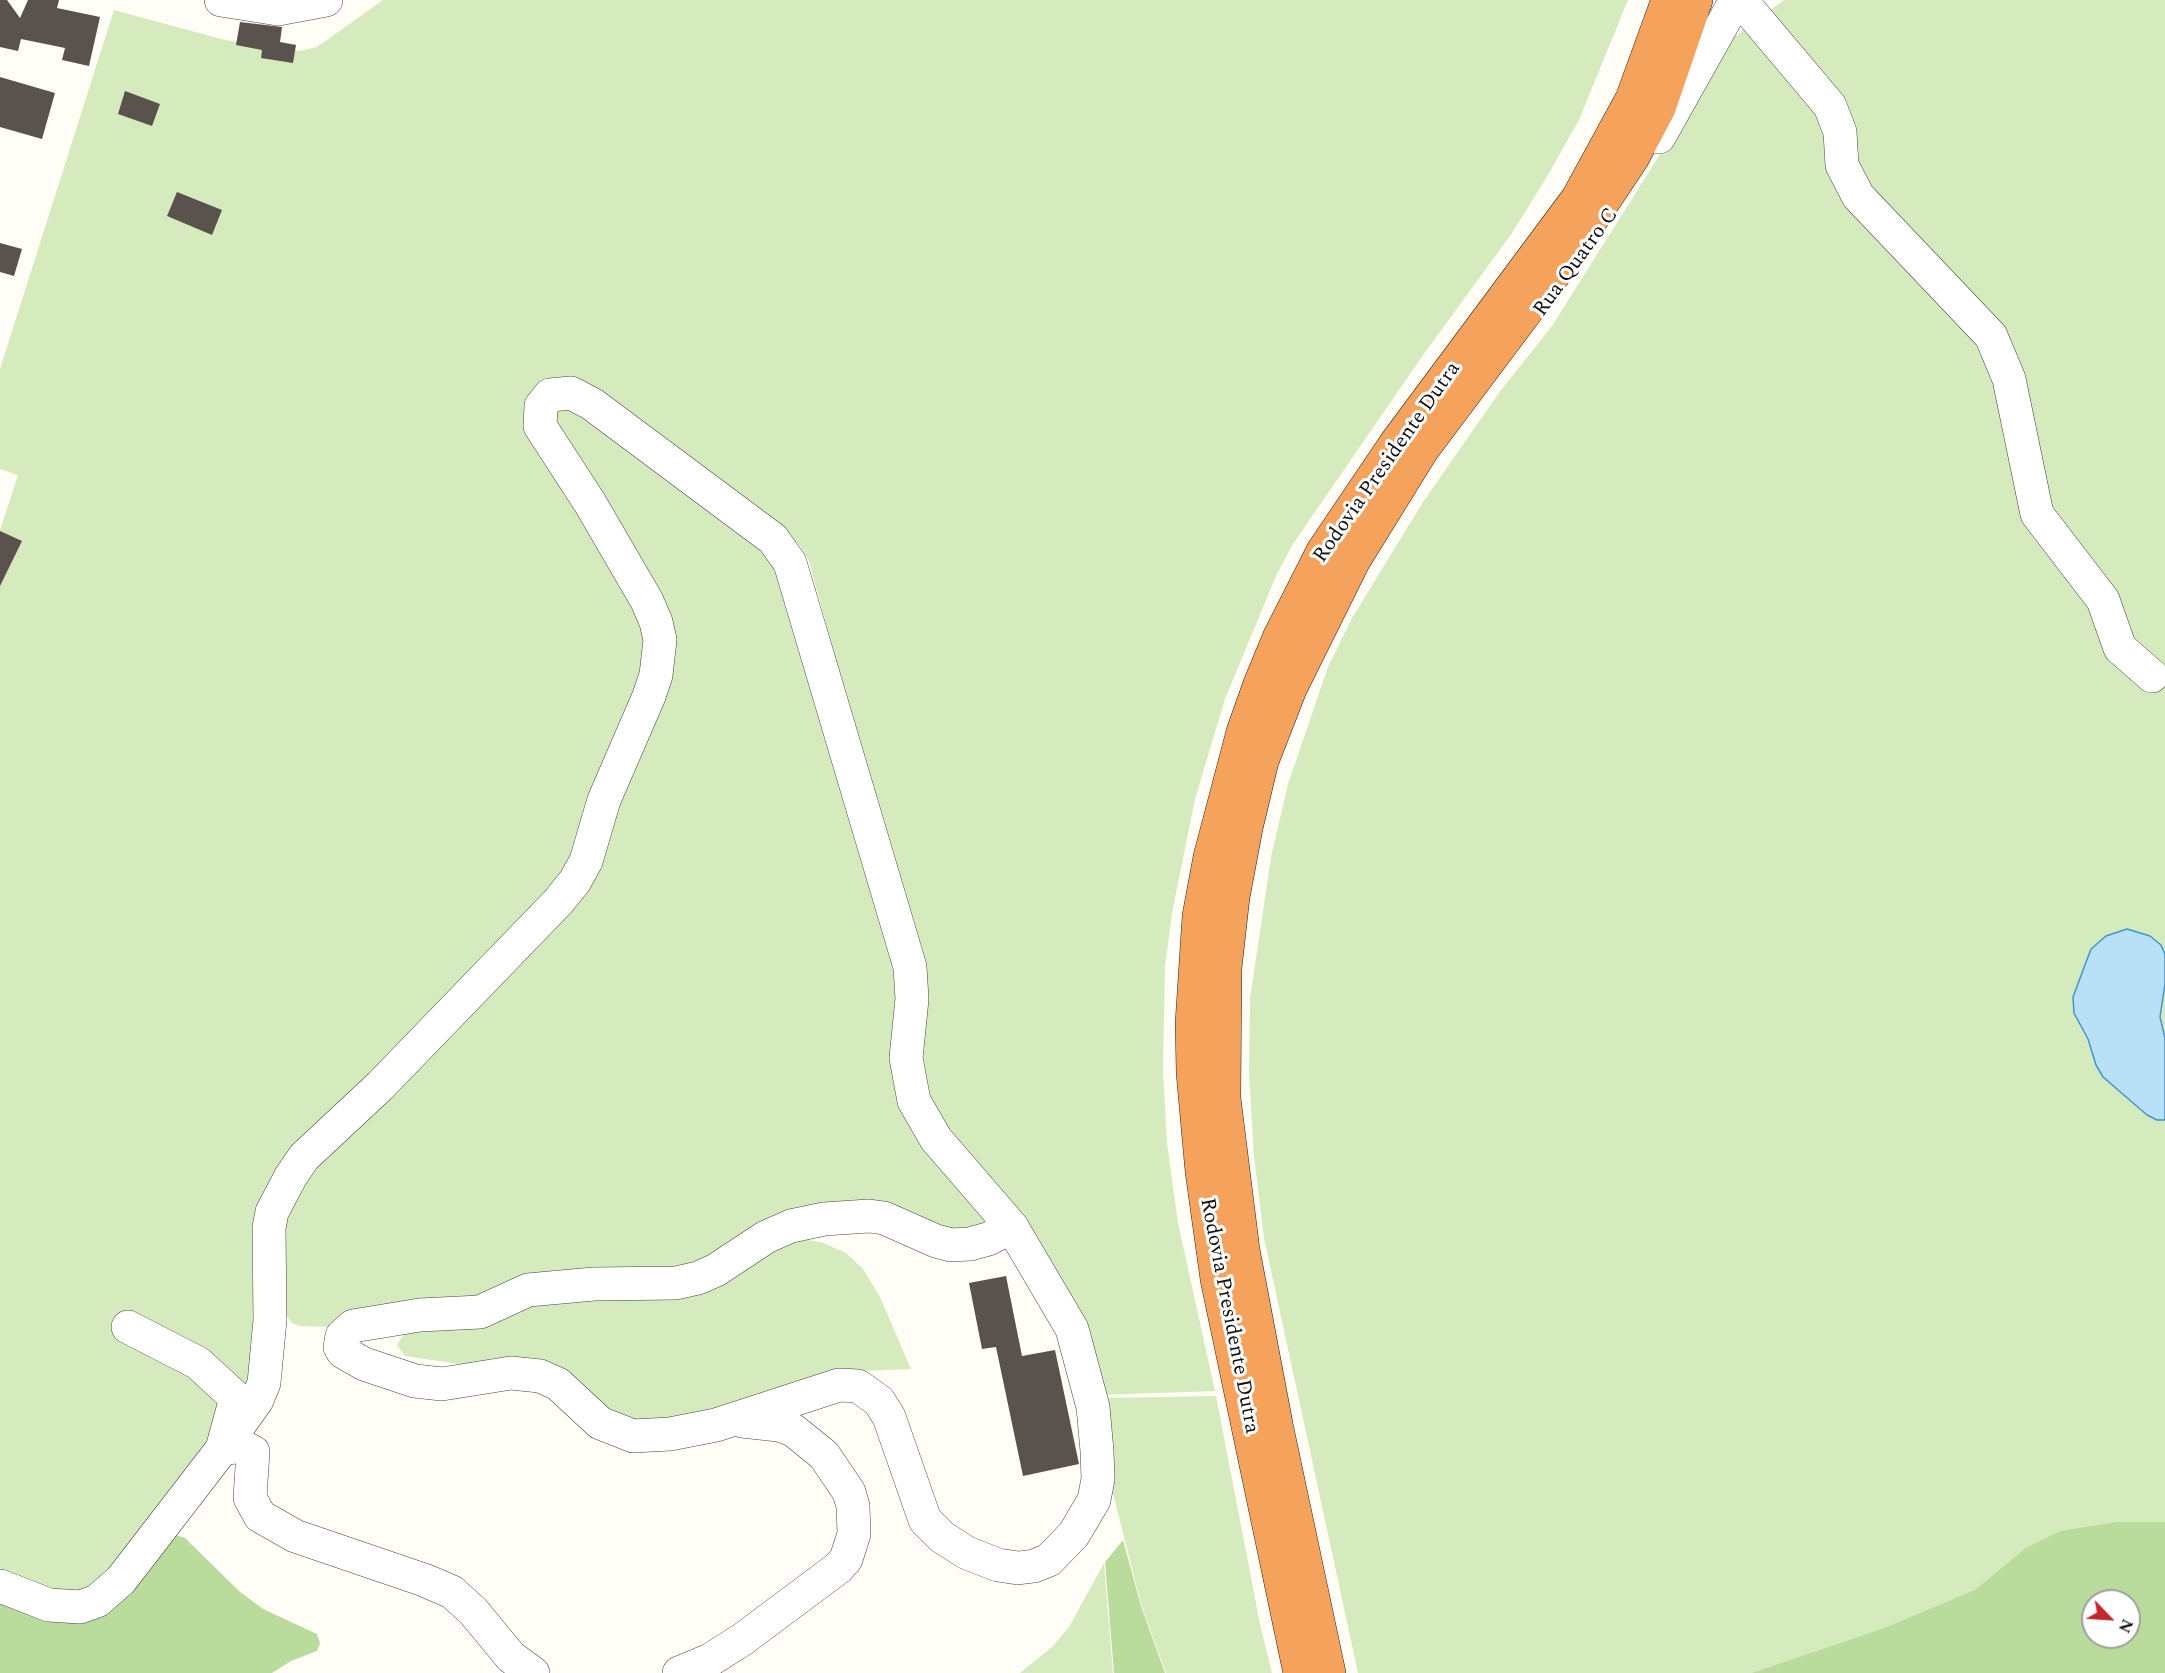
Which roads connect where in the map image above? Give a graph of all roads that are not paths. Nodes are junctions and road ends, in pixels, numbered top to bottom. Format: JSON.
{"nodes":[{"id":1,"x":221,"y":0,"type":"edge"},
{"id":2,"x":326,"y":0,"type":"edge"},
{"id":3,"x":1668,"y":0,"type":"edge"},
{"id":4,"x":1696,"y":0,"type":"edge"},
{"id":5,"x":1743,"y":1,"type":"edge"},
{"id":6,"x":1387,"y":506,"type":"junction"},
{"id":7,"x":2152,"y":676,"type":"dead end"},
{"id":8,"x":1012,"y":1227,"type":"junction"},
{"id":9,"x":128,"y":1327,"type":"dead end"},
{"id":10,"x":733,"y":1420,"type":"junction"},
{"id":11,"x":222,"y":1449,"type":"junction"},
{"id":12,"x":0,"y":1586,"type":"edge"},
{"id":13,"x":533,"y":1673,"type":"edge"},
{"id":14,"x":679,"y":1673,"type":"edge"},
{"id":15,"x":1300,"y":1673,"type":"edge"},
{"id":16,"x":1329,"y":1673,"type":"edge"}],
"edges":[{"from":1,"to":2,"type":"street"},
{"from":3,"to":15,"type":"highway","name":"Rodovia Presidente Dutra"},
{"from":4,"to":6,"type":"highway","name":"Rodovia Presidente Dutra"},
{"from":5,"to":6,"type":"street","name":"Rua Quatro C"},
{"from":5,"to":7,"type":"street"},
{"from":6,"to":16,"type":"highway","name":"Rodovia Presidente Dutra"},
{"from":8,"to":10,"type":"street"},
{"from":8,"to":10,"type":"street"},
{"from":8,"to":11,"type":"street"},
{"from":9,"to":11,"type":"street"},
{"from":10,"to":14,"type":"street"},
{"from":11,"to":12,"type":"street"},
{"from":11,"to":13,"type":"street"}]}
